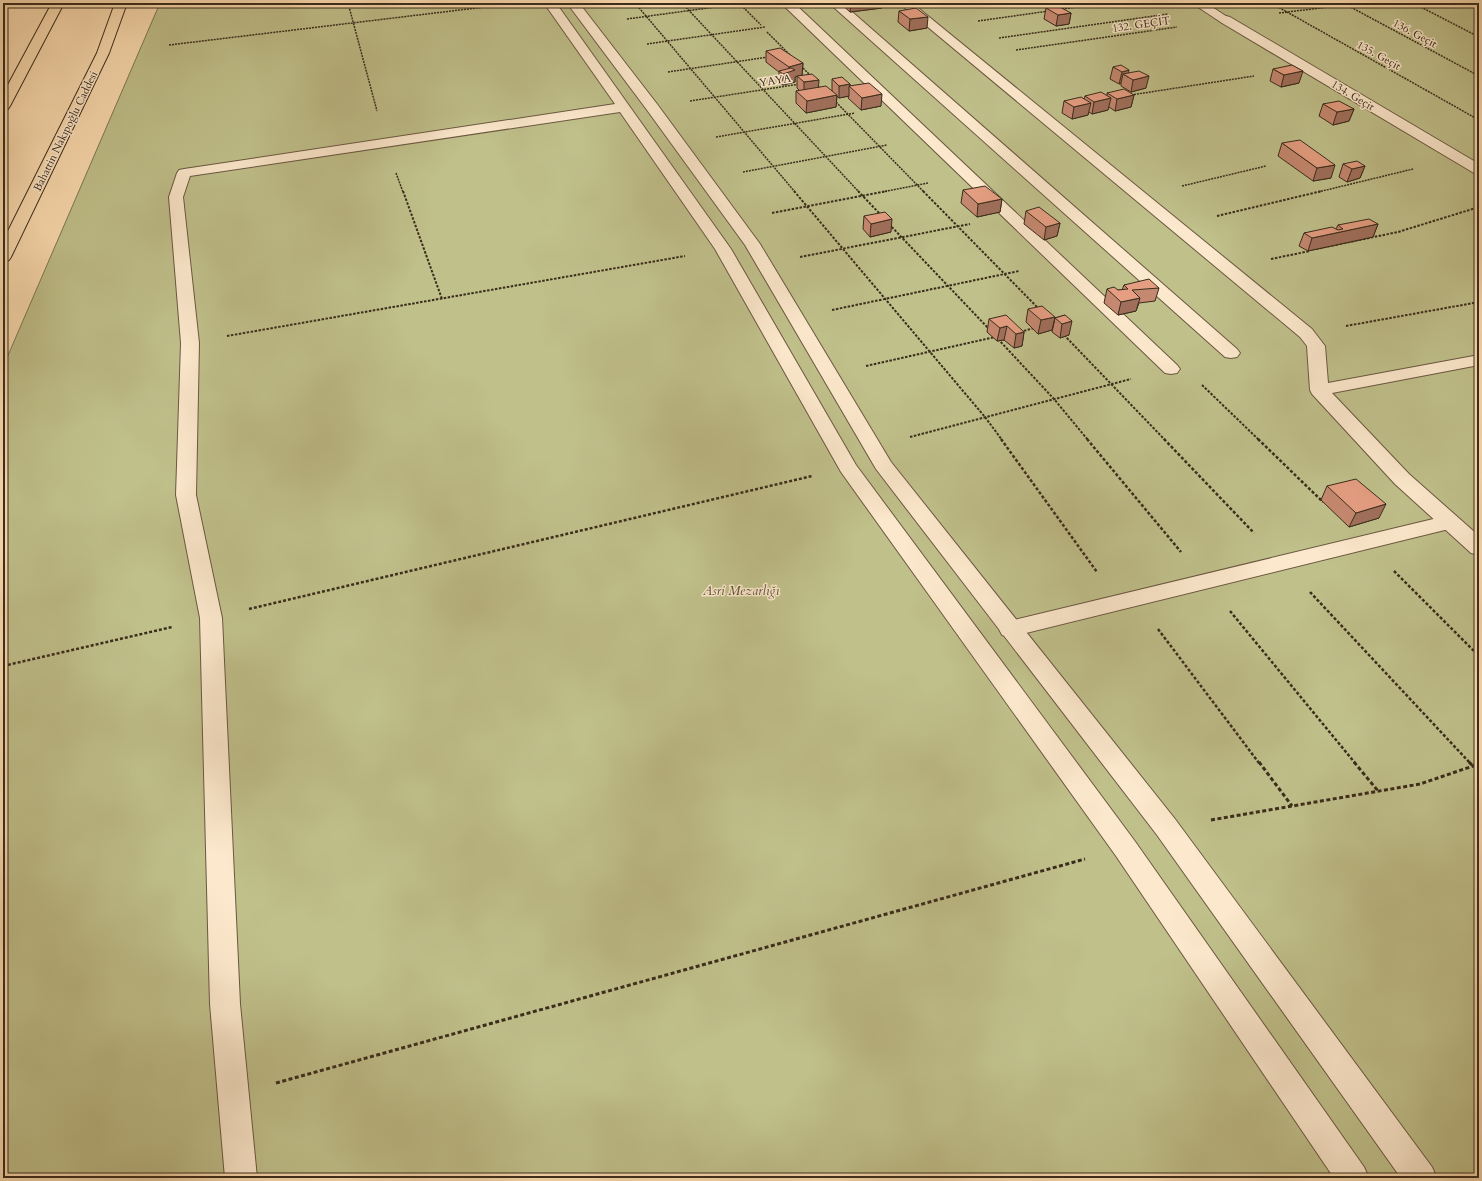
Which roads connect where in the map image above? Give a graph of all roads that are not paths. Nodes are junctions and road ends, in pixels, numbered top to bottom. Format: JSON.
{"nodes":[{"id":1,"x":58,"y":3,"type":"edge"},
{"id":2,"x":121,"y":3,"type":"edge"},
{"id":3,"x":550,"y":3,"type":"edge"},
{"id":4,"x":573,"y":3,"type":"edge"},
{"id":5,"x":787,"y":3,"type":"edge"},
{"id":6,"x":835,"y":3,"type":"edge"},
{"id":7,"x":905,"y":3,"type":"edge"},
{"id":8,"x":1202,"y":6,"type":"edge"},
{"id":9,"x":3,"y":106,"type":"edge"},
{"id":10,"x":624,"y":107,"type":"junction"},
{"id":11,"x":1479,"y":170,"type":"edge"},
{"id":12,"x":3,"y":257,"type":"edge"},
{"id":13,"x":1231,"y":353,"type":"dead end"},
{"id":14,"x":1479,"y":360,"type":"edge"},
{"id":15,"x":1171,"y":369,"type":"road end"},
{"id":16,"x":1320,"y":390,"type":"junction"},
{"id":17,"x":1450,"y":522,"type":"junction"},
{"id":18,"x":1479,"y":548,"type":"edge"},
{"id":19,"x":1010,"y":629,"type":"junction"},
{"id":20,"x":241,"y":1178,"type":"edge"},
{"id":21,"x":1353,"y":1178,"type":"edge"},
{"id":22,"x":1421,"y":1178,"type":"edge"}],
"edges":[{"from":1,"to":9,"type":"main road"},
{"from":2,"to":12,"type":"main road","name":"Bahattin Nakıpoğlu Caddesi"},
{"from":3,"to":10,"type":"street"},
{"from":4,"to":19,"type":"street"},
{"from":5,"to":15,"type":"street"},
{"from":6,"to":13,"type":"street"},
{"from":7,"to":16,"type":"street"},
{"from":8,"to":11,"type":"street","name":"134. Geçit"},
{"from":10,"to":20,"type":"street"},
{"from":10,"to":21,"type":"street"},
{"from":14,"to":16,"type":"street"},
{"from":16,"to":17,"type":"street"},
{"from":17,"to":18,"type":"street"},
{"from":17,"to":19,"type":"street"},
{"from":19,"to":22,"type":"street"}]}
